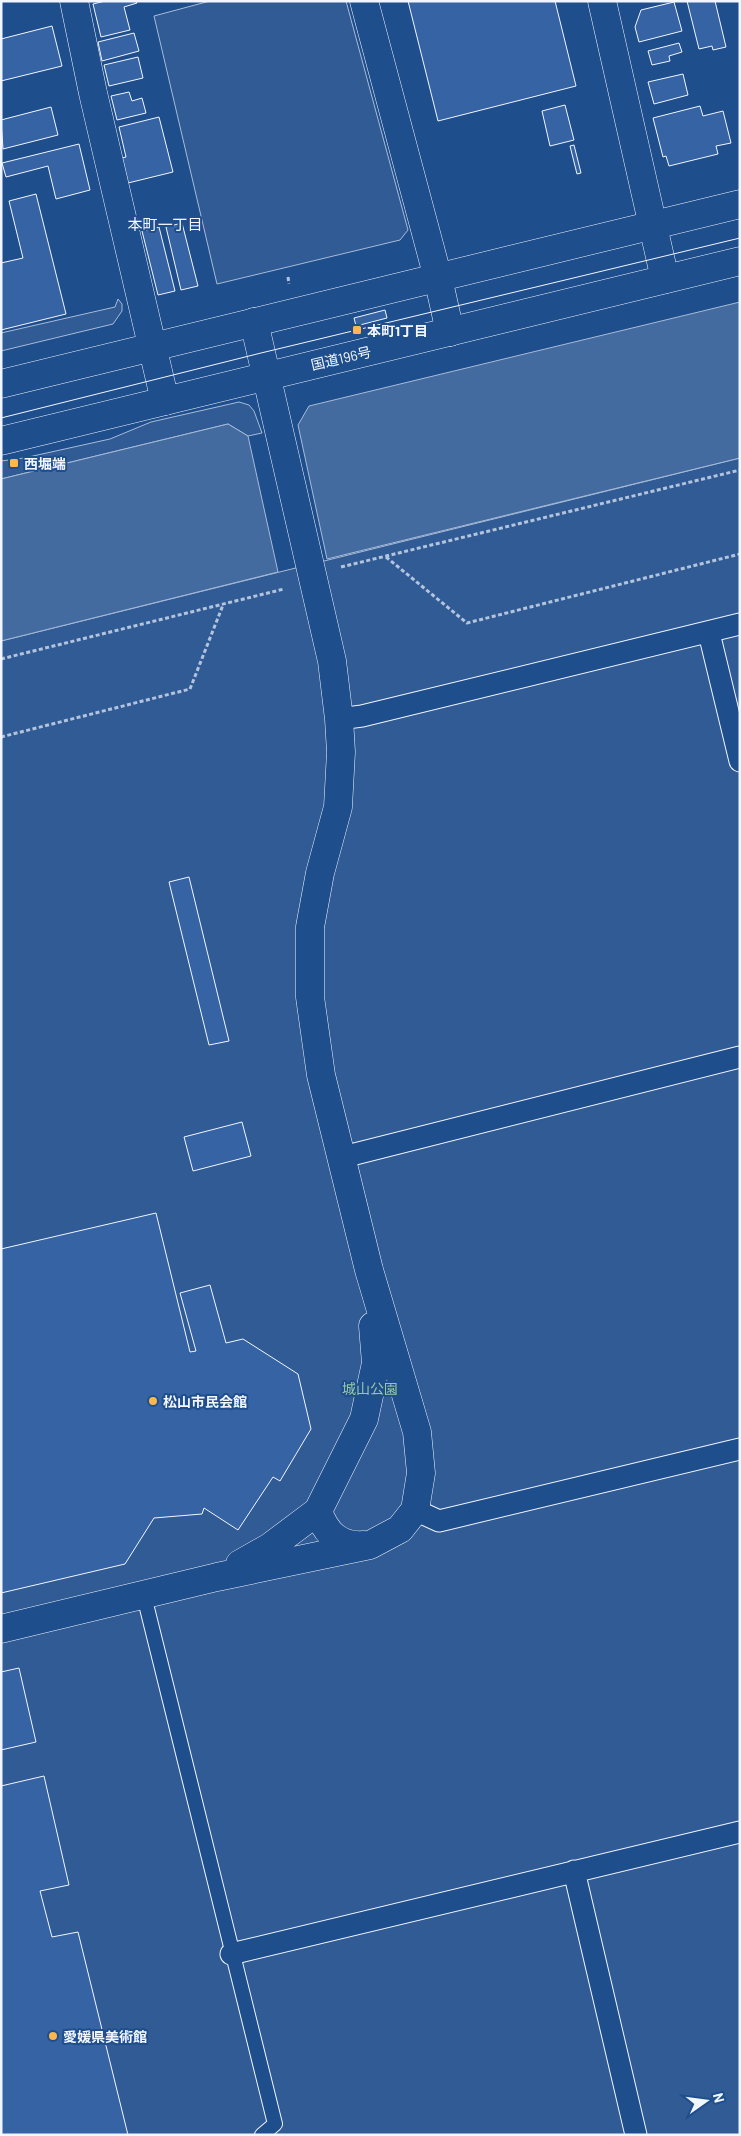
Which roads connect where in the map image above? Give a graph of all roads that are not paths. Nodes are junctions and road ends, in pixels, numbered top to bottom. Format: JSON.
{"nodes":[{"id":1,"x":74,"y":1,"type":"edge"},
{"id":2,"x":364,"y":1,"type":"edge"},
{"id":3,"x":602,"y":1,"type":"edge"},
{"id":4,"x":740,"y":204,"type":"edge"},
{"id":5,"x":651,"y":225,"type":"junction"},
{"id":6,"x":740,"y":261,"type":"edge"},
{"id":7,"x":438,"y":278,"type":"junction"},
{"id":8,"x":665,"y":279,"type":"junction"},
{"id":9,"x":254,"y":322,"type":"junction"},
{"id":10,"x":450,"y":332,"type":"junction"},
{"id":11,"x":151,"y":348,"type":"junction"},
{"id":12,"x":267,"y":376,"type":"junction"},
{"id":13,"x":1,"y":384,"type":"edge"},
{"id":14,"x":164,"y":401,"type":"junction"},
{"id":15,"x":1,"y":441,"type":"edge"},
{"id":16,"x":740,"y":624,"type":"edge"},
{"id":17,"x":709,"y":632,"type":"junction"},
{"id":18,"x":338,"y":719,"type":"junction"},
{"id":19,"x":740,"y":761,"type":"edge"},
{"id":20,"x":740,"y":1057,"type":"edge"},
{"id":21,"x":343,"y":1158,"type":"junction"},
{"id":22,"x":369,"y":1270,"type":"junction"},
{"id":23,"x":740,"y":1449,"type":"edge"},
{"id":24,"x":415,"y":1510,"type":"junction"},
{"id":25,"x":318,"y":1511,"type":"junction"},
{"id":26,"x":370,"y":1545,"type":"junction"},
{"id":27,"x":217,"y":1577,"type":"junction"},
{"id":28,"x":144,"y":1596,"type":"junction"},
{"id":29,"x":1,"y":1628,"type":"edge"},
{"id":30,"x":740,"y":1832,"type":"edge"},
{"id":31,"x":574,"y":1871,"type":"junction"},
{"id":32,"x":231,"y":1954,"type":"junction"},
{"id":33,"x":262,"y":2135,"type":"edge"},
{"id":34,"x":636,"y":2135,"type":"edge"}],
"edges":[{"from":1,"to":11,"type":"main road"},
{"from":2,"to":7,"type":"main road"},
{"from":3,"to":5,"type":"main road"},
{"from":4,"to":5,"type":"main road"},
{"from":5,"to":7,"type":"main road"},
{"from":5,"to":8,"type":"main road"},
{"from":6,"to":8,"type":"main road","name":"国道196号"},
{"from":7,"to":9,"type":"main road"},
{"from":7,"to":10,"type":"main road"},
{"from":8,"to":10,"type":"main road","name":"国道196号"},
{"from":9,"to":11,"type":"main road"},
{"from":9,"to":12,"type":"main road"},
{"from":10,"to":12,"type":"main road","name":"国道196号"},
{"from":11,"to":13,"type":"main road"},
{"from":11,"to":14,"type":"main road"},
{"from":12,"to":14,"type":"main road","name":"国道196号"},
{"from":12,"to":18,"type":"main road"},
{"from":14,"to":15,"type":"main road","name":"国道196号"},
{"from":16,"to":17,"type":"street"},
{"from":17,"to":18,"type":"street"},
{"from":17,"to":19,"type":"street"},
{"from":18,"to":21,"type":"main road"},
{"from":20,"to":21,"type":"street"},
{"from":21,"to":22,"type":"main road"},
{"from":22,"to":24,"type":"main road"},
{"from":22,"to":25,"type":"main road"},
{"from":23,"to":24,"type":"street"},
{"from":24,"to":26,"type":"main road"},
{"from":25,"to":26,"type":"main road"},
{"from":25,"to":27,"type":"main road"},
{"from":26,"to":27,"type":"main road"},
{"from":27,"to":28,"type":"main road"},
{"from":28,"to":29,"type":"main road"},
{"from":28,"to":32,"type":"lane"},
{"from":30,"to":31,"type":"street"},
{"from":31,"to":32,"type":"street"},
{"from":31,"to":34,"type":"street"},
{"from":32,"to":33,"type":"lane"}]}
